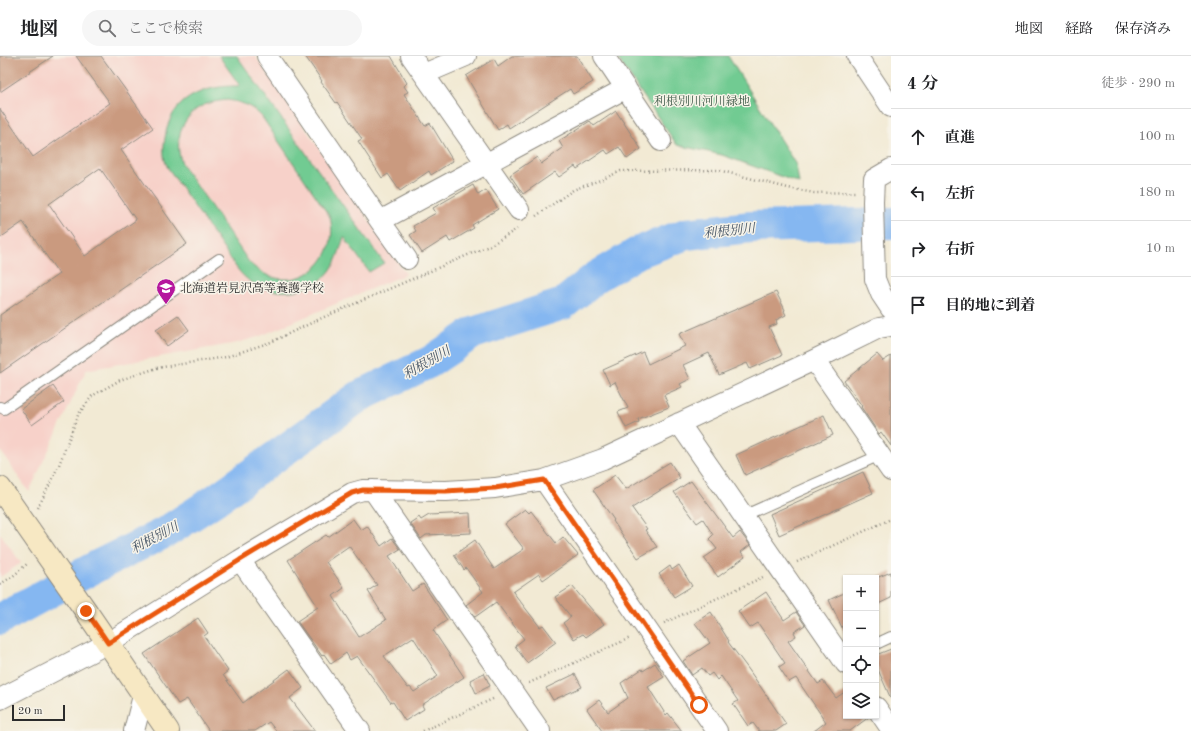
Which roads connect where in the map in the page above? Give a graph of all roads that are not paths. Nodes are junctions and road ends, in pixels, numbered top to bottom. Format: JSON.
{"nodes":[{"id":1,"x":267,"y":56,"type":"edge"},
{"id":2,"x":411,"y":56,"type":"edge"},
{"id":3,"x":466,"y":56,"type":"edge"},
{"id":4,"x":604,"y":56,"type":"edge"},
{"id":5,"x":857,"y":56,"type":"edge"},
{"id":6,"x":424,"y":74,"type":"junction"},
{"id":7,"x":626,"y":88,"type":"junction"},
{"id":8,"x":891,"y":107,"type":"edge"},
{"id":9,"x":661,"y":141,"type":"dead end"},
{"id":10,"x":486,"y":164,"type":"junction"},
{"id":11,"x":891,"y":169,"type":"edge"},
{"id":12,"x":525,"y":217,"type":"road end"},
{"id":13,"x":380,"y":221,"type":"junction"},
{"id":14,"x":220,"y":259,"type":"dead end"},
{"id":15,"x":407,"y":259,"type":"dead end"},
{"id":16,"x":891,"y":309,"type":"edge"},
{"id":17,"x":891,"y":326,"type":"edge"},
{"id":18,"x":814,"y":360,"type":"junction"},
{"id":19,"x":0,"y":407,"type":"edge"},
{"id":20,"x":679,"y":424,"type":"junction"},
{"id":21,"x":880,"y":455,"type":"junction"},
{"id":22,"x":891,"y":471,"type":"edge"},
{"id":23,"x":544,"y":480,"type":"junction"},
{"id":24,"x":0,"y":488,"type":"edge"},
{"id":25,"x":373,"y":490,"type":"junction"},
{"id":26,"x":743,"y":516,"type":"junction"},
{"id":27,"x":240,"y":560,"type":"junction"},
{"id":28,"x":891,"y":637,"type":"edge"},
{"id":29,"x":108,"y":643,"type":"junction"},
{"id":30,"x":879,"y":643,"type":"edge"},
{"id":31,"x":843,"y":657,"type":"edge"},
{"id":32,"x":143,"y":696,"type":"junction"},
{"id":33,"x":0,"y":699,"type":"edge"},
{"id":34,"x":134,"y":731,"type":"edge"},
{"id":35,"x":168,"y":731,"type":"edge"},
{"id":36,"x":360,"y":731,"type":"edge"},
{"id":37,"x":540,"y":731,"type":"edge"},
{"id":38,"x":717,"y":731,"type":"edge"}],
"edges":[{"from":1,"to":13,"type":"street"},
{"from":2,"to":6,"type":"street"},
{"from":3,"to":6,"type":"street"},
{"from":4,"to":7,"type":"street"},
{"from":5,"to":8,"type":"street"},
{"from":6,"to":10,"type":"street"},
{"from":7,"to":9,"type":"street"},
{"from":7,"to":10,"type":"street"},
{"from":10,"to":12,"type":"street"},
{"from":10,"to":13,"type":"street"},
{"from":11,"to":16,"type":"street"},
{"from":13,"to":15,"type":"street"},
{"from":14,"to":19,"type":"lane"},
{"from":17,"to":18,"type":"street"},
{"from":18,"to":20,"type":"street"},
{"from":18,"to":21,"type":"street"},
{"from":20,"to":23,"type":"street"},
{"from":20,"to":26,"type":"street"},
{"from":21,"to":22,"type":"street"},
{"from":21,"to":26,"type":"lane"},
{"from":23,"to":25,"type":"street"},
{"from":23,"to":38,"type":"street"},
{"from":24,"to":29,"type":"street"},
{"from":25,"to":27,"type":"street"},
{"from":25,"to":37,"type":"street"},
{"from":26,"to":31,"type":"street"},
{"from":27,"to":29,"type":"street"},
{"from":27,"to":36,"type":"street"},
{"from":28,"to":30,"type":"lane"},
{"from":29,"to":32,"type":"street"},
{"from":29,"to":33,"type":"street"},
{"from":32,"to":34,"type":"street"},
{"from":32,"to":35,"type":"street"}]}
